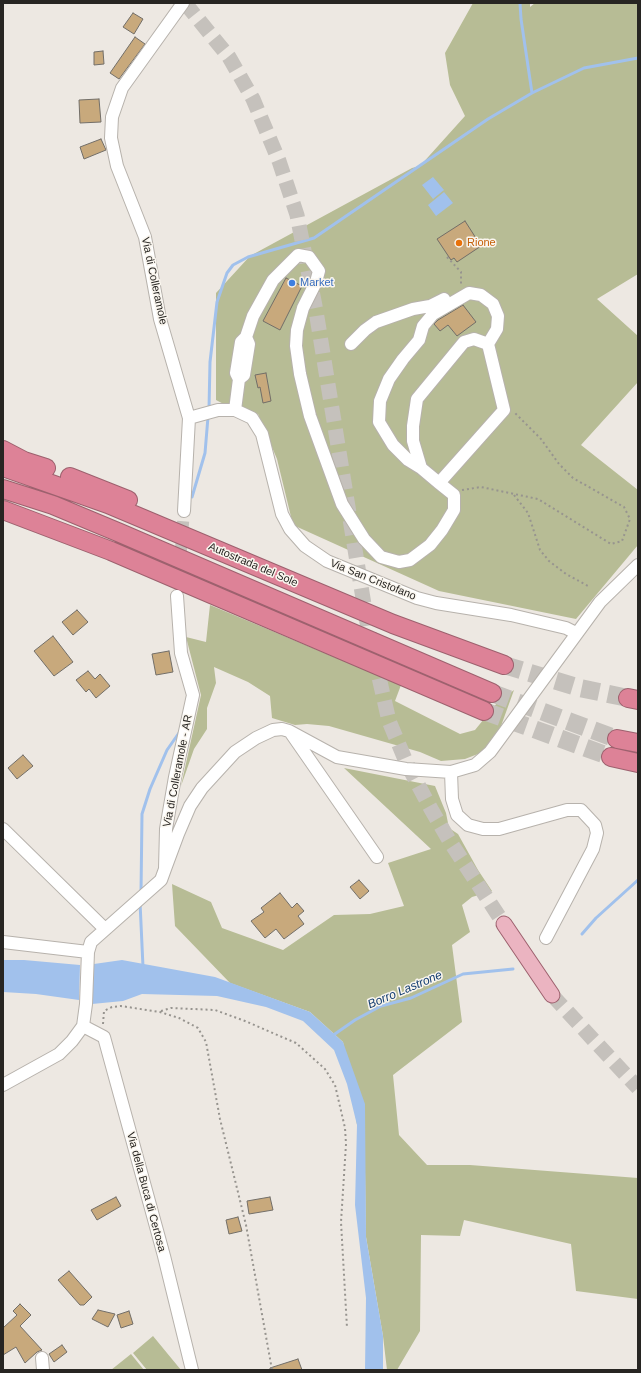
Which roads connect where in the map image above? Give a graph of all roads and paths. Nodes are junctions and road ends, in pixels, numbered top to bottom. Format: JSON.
{"nodes":[{"id":1,"x":183,"y":3,"type":"edge"},
{"id":2,"x":447,"y":257,"type":"dead end"},
{"id":3,"x":465,"y":292,"type":"junction"},
{"id":4,"x":352,"y":344,"type":"dead end"},
{"id":5,"x":488,"y":344,"type":"junction"},
{"id":6,"x":236,"y":410,"type":"junction"},
{"id":7,"x":504,"y":410,"type":"junction"},
{"id":8,"x":189,"y":418,"type":"junction"},
{"id":9,"x":3,"y":450,"type":"edge"},
{"id":10,"x":3,"y":467,"type":"edge"},
{"id":11,"x":421,"y":468,"type":"junction"},
{"id":12,"x":439,"y":483,"type":"junction"},
{"id":13,"x":3,"y":489,"type":"edge"},
{"id":14,"x":514,"y":494,"type":"junction"},
{"id":15,"x":454,"y":495,"type":"junction"},
{"id":16,"x":3,"y":510,"type":"edge"},
{"id":17,"x":184,"y":511,"type":"tunnel mouth"},
{"id":18,"x":3,"y":514,"type":"edge"},
{"id":19,"x":41,"y":523,"type":"junction"},
{"id":20,"x":638,"y":565,"type":"edge"},
{"id":21,"x":288,"y":580,"type":"junction"},
{"id":22,"x":590,"y":587,"type":"dead end"},
{"id":23,"x":177,"y":596,"type":"tunnel mouth"},
{"id":24,"x":576,"y":633,"type":"junction"},
{"id":25,"x":504,"y":665,"type":"tunnel mouth"},
{"id":26,"x":492,"y":693,"type":"tunnel mouth"},
{"id":27,"x":484,"y":711,"type":"tunnel mouth"},
{"id":28,"x":289,"y":731,"type":"junction"},
{"id":29,"x":617,"y":738,"type":"tunnel mouth"},
{"id":30,"x":638,"y":743,"type":"edge"},
{"id":31,"x":612,"y":757,"type":"tunnel mouth"},
{"id":32,"x":638,"y":763,"type":"edge"},
{"id":33,"x":451,"y":772,"type":"junction"},
{"id":34,"x":3,"y":829,"type":"edge"},
{"id":35,"x":377,"y":857,"type":"dead end"},
{"id":36,"x":165,"y":869,"type":"junction"},
{"id":37,"x":504,"y":924,"type":"tunnel mouth"},
{"id":38,"x":104,"y":930,"type":"junction"},
{"id":39,"x":546,"y":938,"type":"dead end"},
{"id":40,"x":3,"y":942,"type":"edge"},
{"id":41,"x":88,"y":958,"type":"junction"},
{"id":42,"x":552,"y":995,"type":"tunnel mouth"},
{"id":43,"x":160,"y":1012,"type":"junction"},
{"id":44,"x":83,"y":1026,"type":"junction"},
{"id":45,"x":104,"y":1037,"type":"junction"},
{"id":46,"x":3,"y":1085,"type":"edge"},
{"id":47,"x":348,"y":1328,"type":"dead end"},
{"id":48,"x":192,"y":1370,"type":"edge"},
{"id":49,"x":272,"y":1370,"type":"edge"}],
"edges":[{"from":1,"to":8,"type":"street","name":"Via di Colleramole"},
{"from":2,"to":3,"type":"path"},
{"from":3,"to":4,"type":"street"},
{"from":3,"to":5,"type":"street"},
{"from":3,"to":11,"type":"street"},
{"from":5,"to":7,"type":"street"},
{"from":5,"to":11,"type":"street"},
{"from":6,"to":8,"type":"street"},
{"from":6,"to":15,"type":"street"},
{"from":6,"to":24,"type":"street","name":"Via San Cristofano"},
{"from":7,"to":12,"type":"street"},
{"from":7,"to":14,"type":"path"},
{"from":8,"to":17,"type":"street","name":"Via di Colleramole"},
{"from":9,"to":21,"type":"highway"},
{"from":10,"to":21,"type":"highway","name":"Autostrada del Sole"},
{"from":11,"to":12,"type":"street"},
{"from":12,"to":15,"type":"street"},
{"from":13,"to":26,"type":"highway","name":"Autostrada del Sole"},
{"from":14,"to":15,"type":"path"},
{"from":14,"to":22,"type":"path"},
{"from":16,"to":19,"type":"highway"},
{"from":18,"to":19,"type":"highway"},
{"from":19,"to":27,"type":"highway"},
{"from":20,"to":24,"type":"street"},
{"from":21,"to":25,"type":"highway","name":"Autostrada del Sole"},
{"from":23,"to":36,"type":"street","name":"Via di Colleramole - AR"},
{"from":24,"to":33,"type":"street"},
{"from":28,"to":33,"type":"street"},
{"from":28,"to":35,"type":"street"},
{"from":28,"to":36,"type":"street"},
{"from":29,"to":30,"type":"highway"},
{"from":31,"to":32,"type":"highway"},
{"from":33,"to":39,"type":"street"},
{"from":34,"to":38,"type":"street"},
{"from":36,"to":38,"type":"street"},
{"from":37,"to":42,"type":"main road"},
{"from":38,"to":41,"type":"street"},
{"from":40,"to":41,"type":"street"},
{"from":41,"to":44,"type":"street"},
{"from":43,"to":45,"type":"path"},
{"from":43,"to":47,"type":"path"},
{"from":43,"to":49,"type":"path"},
{"from":44,"to":45,"type":"street"},
{"from":44,"to":46,"type":"street"},
{"from":45,"to":48,"type":"street","name":"Via della Buca di Certosa"}]}
